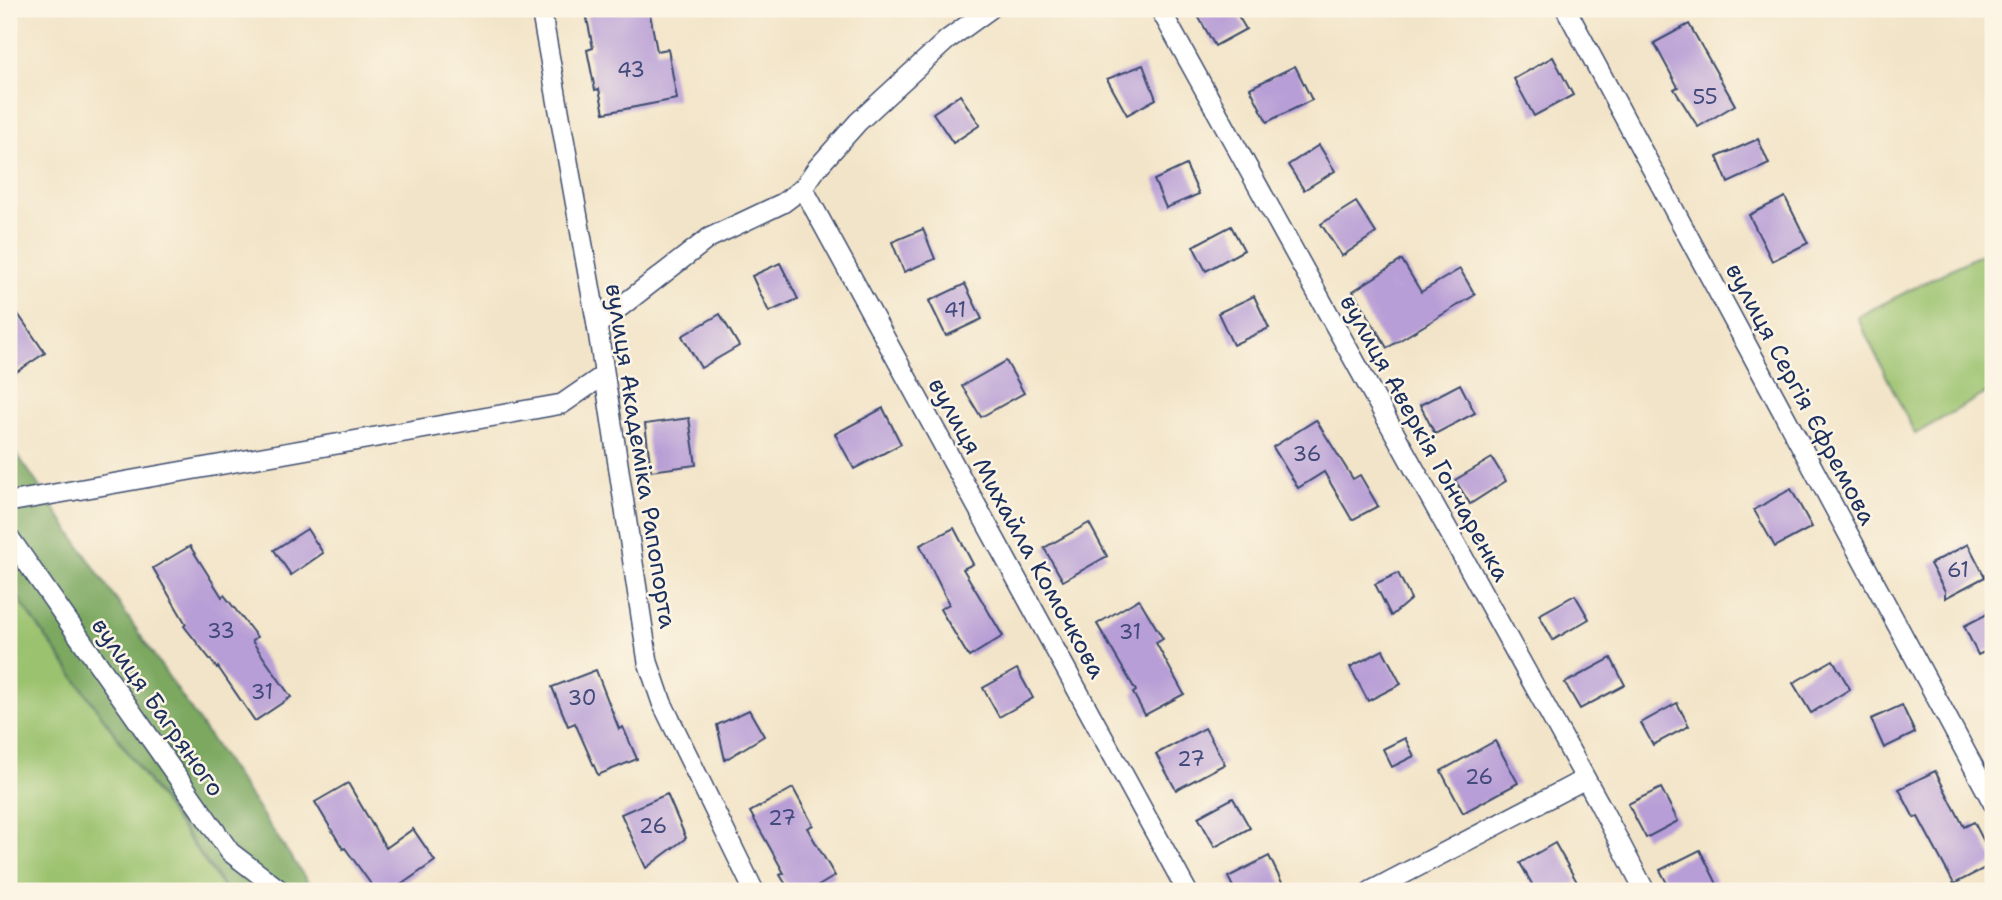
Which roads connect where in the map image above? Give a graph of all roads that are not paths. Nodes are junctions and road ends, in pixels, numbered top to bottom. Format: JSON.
{"nodes":[{"id":1,"x":541,"y":9,"type":"edge"},
{"id":2,"x":990,"y":9,"type":"edge"},
{"id":3,"x":1160,"y":9,"type":"edge"},
{"id":4,"x":1566,"y":9,"type":"edge"},
{"id":5,"x":803,"y":188,"type":"junction"},
{"id":6,"x":597,"y":325,"type":"junction"},
{"id":7,"x":604,"y":375,"type":"junction"},
{"id":8,"x":9,"y":502,"type":"edge"},
{"id":9,"x":9,"y":537,"type":"edge"},
{"id":10,"x":1585,"y":779,"type":"junction"},
{"id":11,"x":1993,"y":803,"type":"edge"},
{"id":12,"x":281,"y":891,"type":"edge"},
{"id":13,"x":754,"y":891,"type":"edge"},
{"id":14,"x":1188,"y":891,"type":"edge"},
{"id":15,"x":1371,"y":891,"type":"edge"},
{"id":16,"x":1645,"y":891,"type":"edge"}],
"edges":[{"from":1,"to":6,"type":"street","name":"вулиця Академіка Рапопорта"},
{"from":2,"to":5,"type":"street"},
{"from":3,"to":10,"type":"street","name":"вулиця Аверкія Гончаренка"},
{"from":4,"to":11,"type":"street","name":"вулиця Сергія Єфремова"},
{"from":5,"to":6,"type":"street"},
{"from":5,"to":14,"type":"street","name":"вулиця Михайла Комочкова"},
{"from":6,"to":7,"type":"street","name":"вулиця Академіка Рапопорта"},
{"from":7,"to":8,"type":"street"},
{"from":7,"to":13,"type":"street","name":"вулиця Академіка Рапопорта"},
{"from":9,"to":12,"type":"street","name":"вулиця Багряного"},
{"from":10,"to":15,"type":"street"},
{"from":10,"to":16,"type":"street","name":"вулиця Аверкія Гончаренка"}]}
